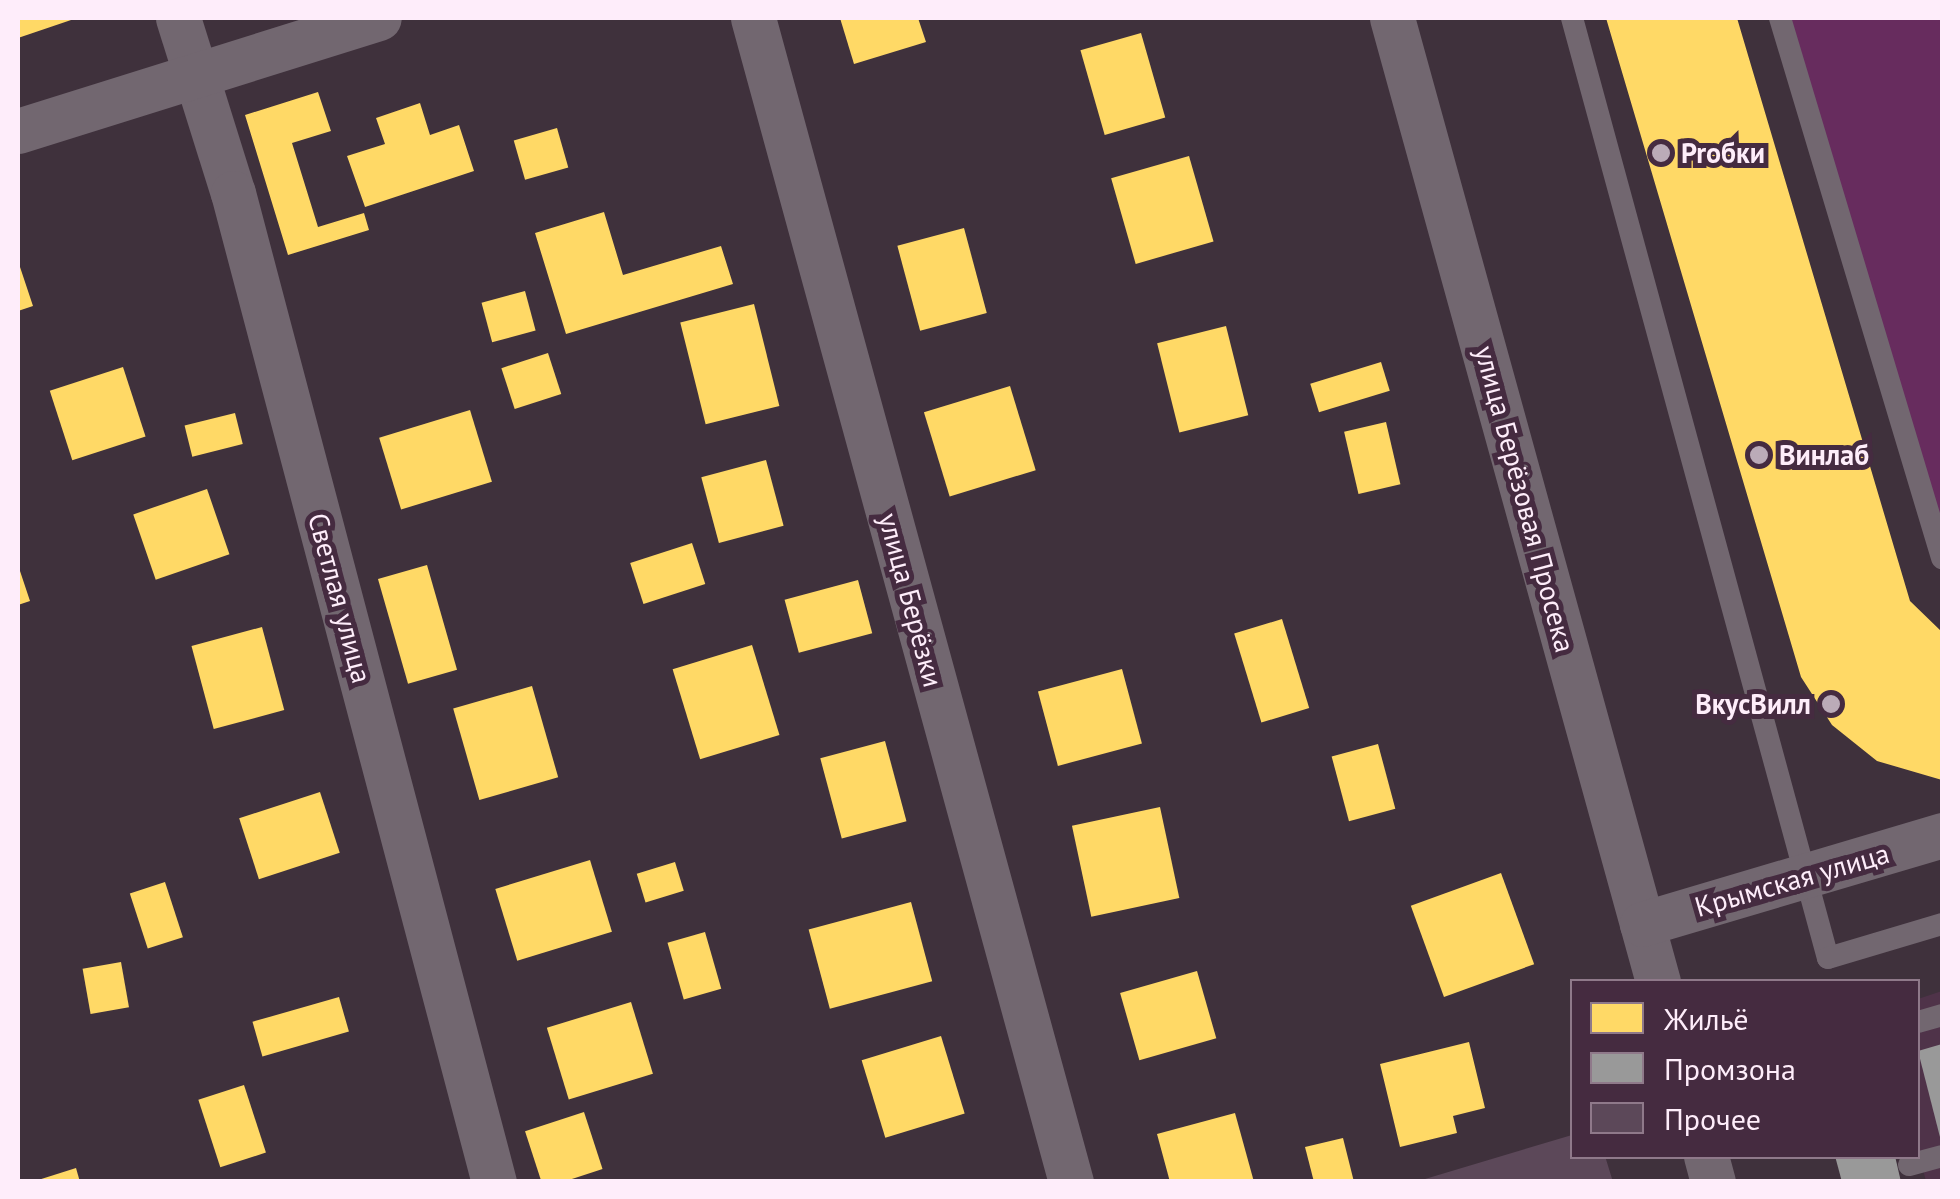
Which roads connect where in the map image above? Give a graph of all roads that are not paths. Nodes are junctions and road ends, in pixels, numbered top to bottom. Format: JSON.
{"nodes":[{"id":1,"x":178,"y":18,"type":"edge"},
{"id":2,"x":380,"y":18,"type":"edge"},
{"id":3,"x":753,"y":18,"type":"edge"},
{"id":4,"x":1392,"y":18,"type":"edge"},
{"id":5,"x":1572,"y":18,"type":"edge"},
{"id":6,"x":1780,"y":18,"type":"edge"},
{"id":7,"x":195,"y":73,"type":"junction"},
{"id":8,"x":18,"y":130,"type":"edge"},
{"id":9,"x":1942,"y":558,"type":"edge"},
{"id":10,"x":1942,"y":836,"type":"edge"},
{"id":11,"x":1806,"y":876,"type":"junction"},
{"id":12,"x":1642,"y":924,"type":"junction"},
{"id":13,"x":1942,"y":924,"type":"edge"},
{"id":14,"x":1657,"y":979,"type":"edge"},
{"id":15,"x":1942,"y":1156,"type":"edge"},
{"id":16,"x":1910,"y":1168,"type":"edge"},
{"id":17,"x":494,"y":1182,"type":"edge"},
{"id":18,"x":1071,"y":1182,"type":"edge"}],
"edges":[{"from":1,"to":7,"type":"street","name":"Светлая улица"},
{"from":2,"to":7,"type":"street"},
{"from":3,"to":18,"type":"street","name":"улица Берёзки"},
{"from":4,"to":12,"type":"street","name":"улица Берёзовая Просека"},
{"from":5,"to":11,"type":"lane"},
{"from":6,"to":9,"type":"lane"},
{"from":7,"to":8,"type":"street"},
{"from":7,"to":17,"type":"street","name":"Светлая улица"},
{"from":10,"to":11,"type":"street","name":"Крымская улица"},
{"from":11,"to":12,"type":"street","name":"Крымская улица"},
{"from":11,"to":13,"type":"lane"},
{"from":12,"to":14,"type":"street","name":"улица Берёзовая Просека"},
{"from":15,"to":16,"type":"lane"}]}
